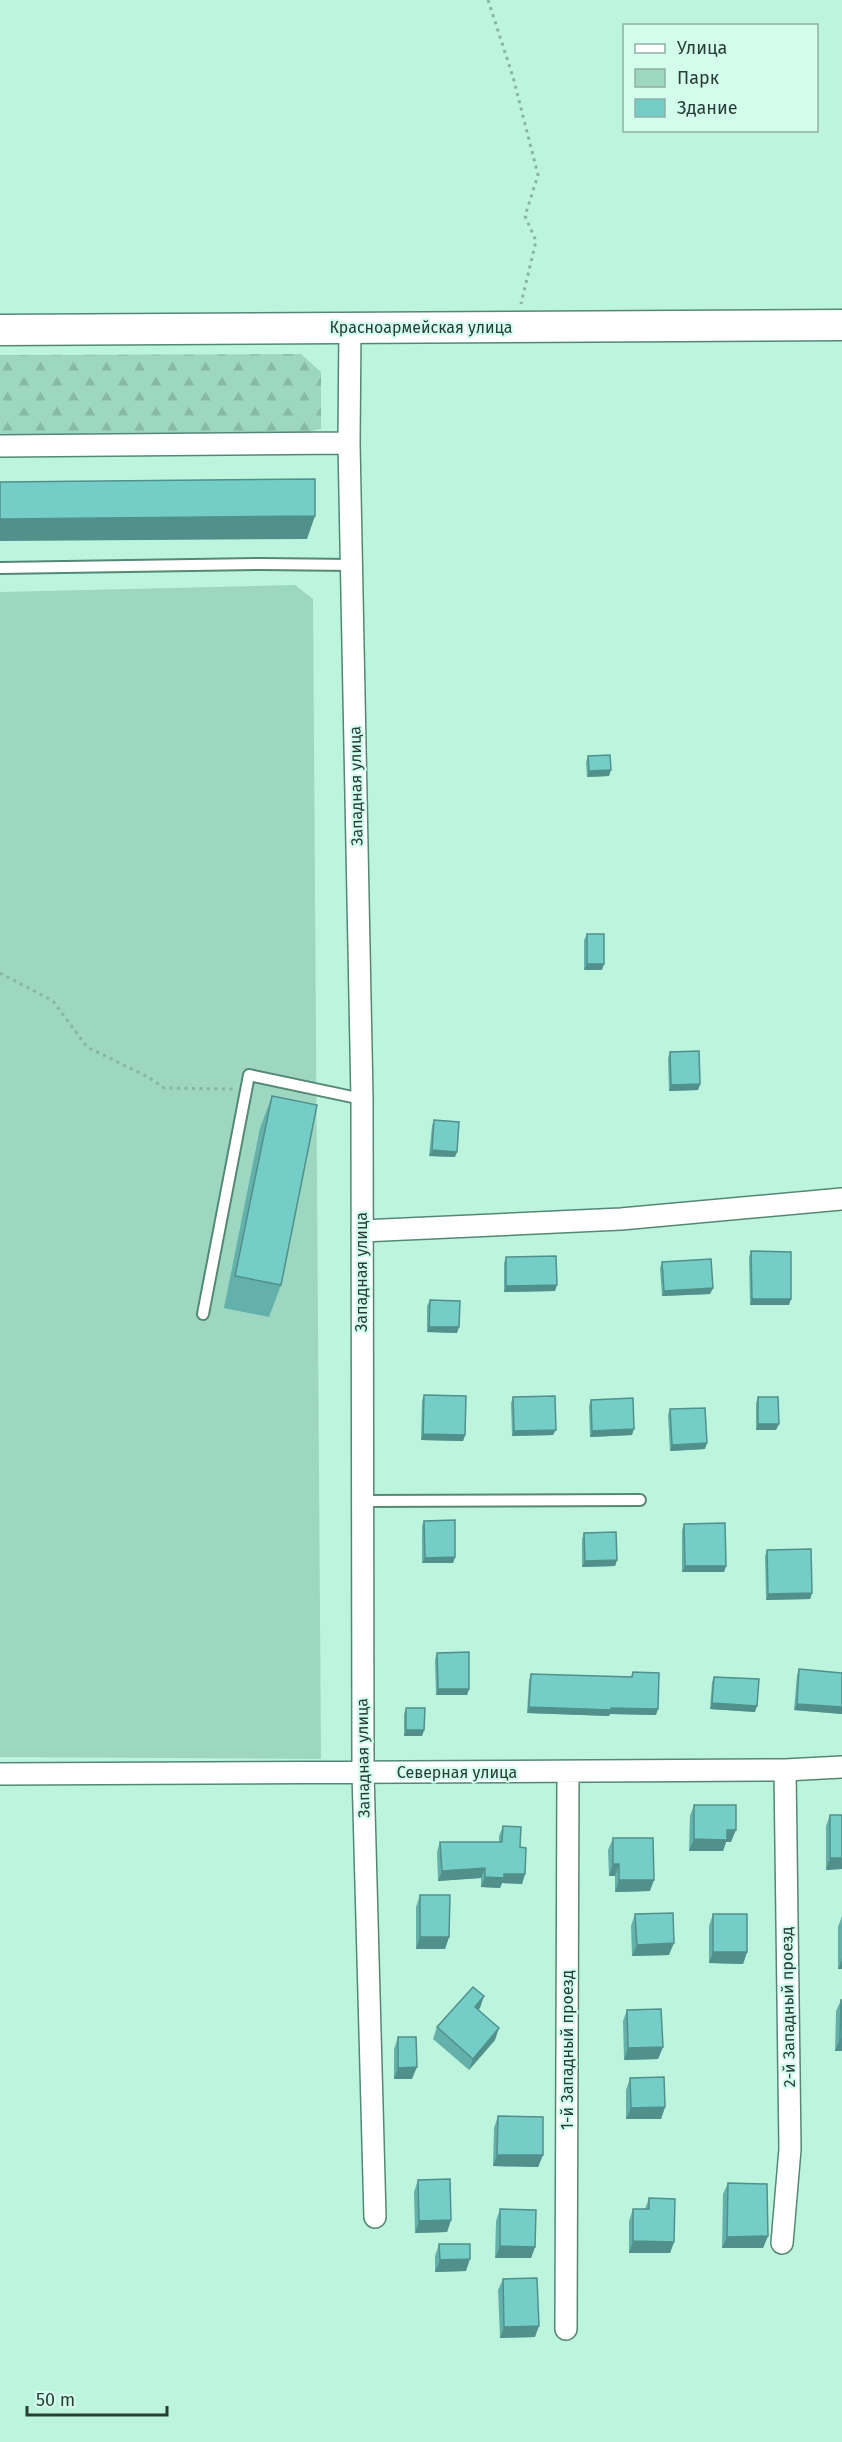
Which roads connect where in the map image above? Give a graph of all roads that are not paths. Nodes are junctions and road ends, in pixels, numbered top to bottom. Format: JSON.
{"nodes":[{"id":1,"x":842,"y":325,"type":"edge"},
{"id":2,"x":351,"y":327,"type":"junction"},
{"id":3,"x":0,"y":330,"type":"edge"},
{"id":4,"x":350,"y":443,"type":"junction"},
{"id":5,"x":0,"y":447,"type":"edge"},
{"id":6,"x":353,"y":565,"type":"junction"},
{"id":7,"x":0,"y":568,"type":"edge"},
{"id":8,"x":362,"y":1099,"type":"junction"},
{"id":9,"x":842,"y":1199,"type":"edge"},
{"id":10,"x":362,"y":1231,"type":"junction"},
{"id":11,"x":203,"y":1314,"type":"dead end"},
{"id":12,"x":640,"y":1500,"type":"dead end"},
{"id":13,"x":361,"y":1501,"type":"junction"},
{"id":14,"x":842,"y":1767,"type":"edge"},
{"id":15,"x":786,"y":1770,"type":"junction"},
{"id":16,"x":363,"y":1772,"type":"junction"},
{"id":17,"x":568,"y":1772,"type":"junction"},
{"id":18,"x":0,"y":1774,"type":"edge"},
{"id":19,"x":375,"y":2217,"type":"dead end"},
{"id":20,"x":782,"y":2243,"type":"dead end"},
{"id":21,"x":566,"y":2329,"type":"dead end"}],
"edges":[{"from":1,"to":2,"type":"main road","name":"Красноармейская улица"},
{"from":2,"to":3,"type":"main road","name":"Красноармейская улица"},
{"from":2,"to":4,"type":"street","name":"Западная улица"},
{"from":4,"to":5,"type":"street"},
{"from":4,"to":6,"type":"street","name":"Западная улица"},
{"from":6,"to":7,"type":"lane"},
{"from":6,"to":8,"type":"street","name":"Западная улица"},
{"from":8,"to":10,"type":"street","name":"Западная улица"},
{"from":8,"to":11,"type":"lane"},
{"from":9,"to":10,"type":"street"},
{"from":10,"to":13,"type":"street","name":"Западная улица"},
{"from":12,"to":13,"type":"lane"},
{"from":13,"to":16,"type":"street","name":"Западная улица"},
{"from":14,"to":15,"type":"street","name":"Северная улица"},
{"from":15,"to":17,"type":"street","name":"Северная улица"},
{"from":15,"to":20,"type":"street","name":"2-й Западный проезд"},
{"from":16,"to":17,"type":"street","name":"Северная улица"},
{"from":16,"to":18,"type":"street","name":"Северная улица"},
{"from":16,"to":19,"type":"street","name":"Западная улица"},
{"from":17,"to":21,"type":"street","name":"1-й Западный проезд"}]}
